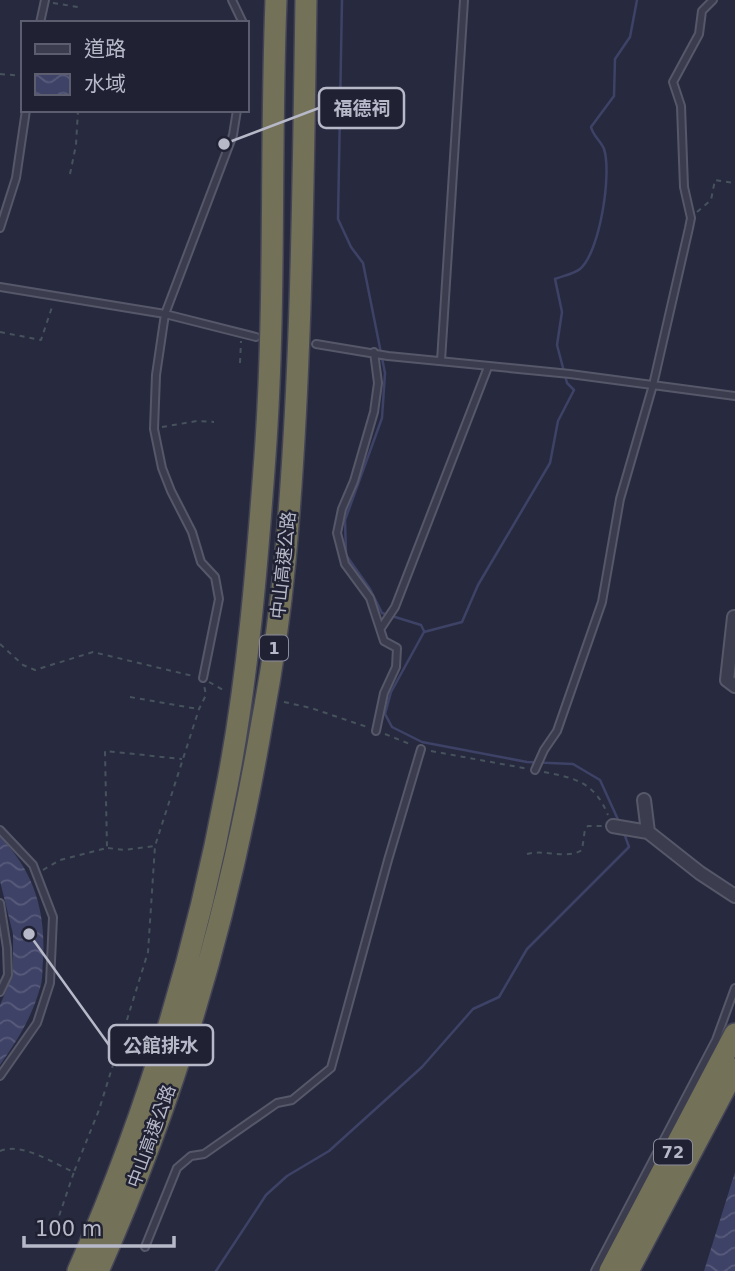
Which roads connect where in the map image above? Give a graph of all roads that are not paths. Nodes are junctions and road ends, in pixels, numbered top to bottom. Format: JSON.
{"nodes":[{"id":1,"x":232,"y":0,"type":"edge"},
{"id":2,"x":276,"y":0,"type":"edge"},
{"id":3,"x":306,"y":0,"type":"edge"},
{"id":4,"x":464,"y":0,"type":"edge"},
{"id":5,"x":713,"y":0,"type":"edge"},
{"id":6,"x":45,"y":1,"type":"edge"},
{"id":7,"x":40,"y":21,"type":"edge"},
{"id":8,"x":242,"y":21,"type":"edge"},
{"id":9,"x":26,"y":112,"type":"edge"},
{"id":10,"x":237,"y":112,"type":"edge"},
{"id":11,"x":0,"y":228,"type":"edge"},
{"id":12,"x":0,"y":287,"type":"edge"},
{"id":13,"x":165,"y":314,"type":"junction"},
{"id":14,"x":256,"y":337,"type":"dead end"},
{"id":15,"x":317,"y":344,"type":"dead end"},
{"id":16,"x":374,"y":352,"type":"junction"},
{"id":17,"x":441,"y":360,"type":"junction"},
{"id":18,"x":488,"y":367,"type":"junction"},
{"id":19,"x":653,"y":385,"type":"junction"},
{"id":20,"x":735,"y":396,"type":"edge"},
{"id":21,"x":734,"y":617,"type":"edge"},
{"id":22,"x":381,"y":628,"type":"junction"},
{"id":23,"x":203,"y":678,"type":"road end"},
{"id":24,"x":735,"y":686,"type":"edge"},
{"id":25,"x":376,"y":731,"type":"road end"},
{"id":26,"x":421,"y":749,"type":"road end"},
{"id":27,"x":535,"y":770,"type":"road end"},
{"id":28,"x":644,"y":800,"type":"dead end"},
{"id":29,"x":613,"y":826,"type":"road end"},
{"id":30,"x":0,"y":830,"type":"edge"},
{"id":31,"x":648,"y":832,"type":"junction"},
{"id":32,"x":735,"y":896,"type":"edge"},
{"id":33,"x":0,"y":903,"type":"edge"},
{"id":34,"x":735,"y":988,"type":"edge"},
{"id":35,"x":0,"y":992,"type":"edge"},
{"id":36,"x":735,"y":1034,"type":"edge"},
{"id":37,"x":735,"y":1069,"type":"edge"},
{"id":38,"x":0,"y":1076,"type":"edge"},
{"id":39,"x":145,"y":1247,"type":"dead end"},
{"id":40,"x":78,"y":1271,"type":"edge"},
{"id":41,"x":98,"y":1271,"type":"edge"},
{"id":42,"x":595,"y":1271,"type":"edge"},
{"id":43,"x":610,"y":1271,"type":"edge"},
{"id":44,"x":628,"y":1271,"type":"edge"}],
"edges":[{"from":1,"to":8,"type":"lane"},
{"from":2,"to":40,"type":"highway","name":"中山高速公路","number":"1"},
{"from":3,"to":41,"type":"highway","name":"中山高速公路","number":"1"},
{"from":4,"to":17,"type":"lane"},
{"from":5,"to":19,"type":"lane"},
{"from":6,"to":7,"type":"lane"},
{"from":9,"to":11,"type":"lane"},
{"from":10,"to":13,"type":"lane"},
{"from":12,"to":13,"type":"lane"},
{"from":13,"to":14,"type":"lane"},
{"from":13,"to":23,"type":"lane"},
{"from":15,"to":16,"type":"lane"},
{"from":16,"to":17,"type":"lane"},
{"from":16,"to":22,"type":"lane"},
{"from":17,"to":18,"type":"lane"},
{"from":18,"to":19,"type":"lane"},
{"from":18,"to":22,"type":"lane"},
{"from":19,"to":20,"type":"lane"},
{"from":19,"to":27,"type":"lane"},
{"from":21,"to":24,"type":"street"},
{"from":22,"to":25,"type":"lane"},
{"from":26,"to":39,"type":"lane"},
{"from":28,"to":31,"type":"street"},
{"from":29,"to":31,"type":"street"},
{"from":30,"to":38,"type":"lane"},
{"from":31,"to":32,"type":"street"},
{"from":33,"to":35,"type":"lane"},
{"from":34,"to":42,"type":"lane"},
{"from":36,"to":43,"type":"highway","number":"72"},
{"from":37,"to":44,"type":"highway","number":"72"}]}
